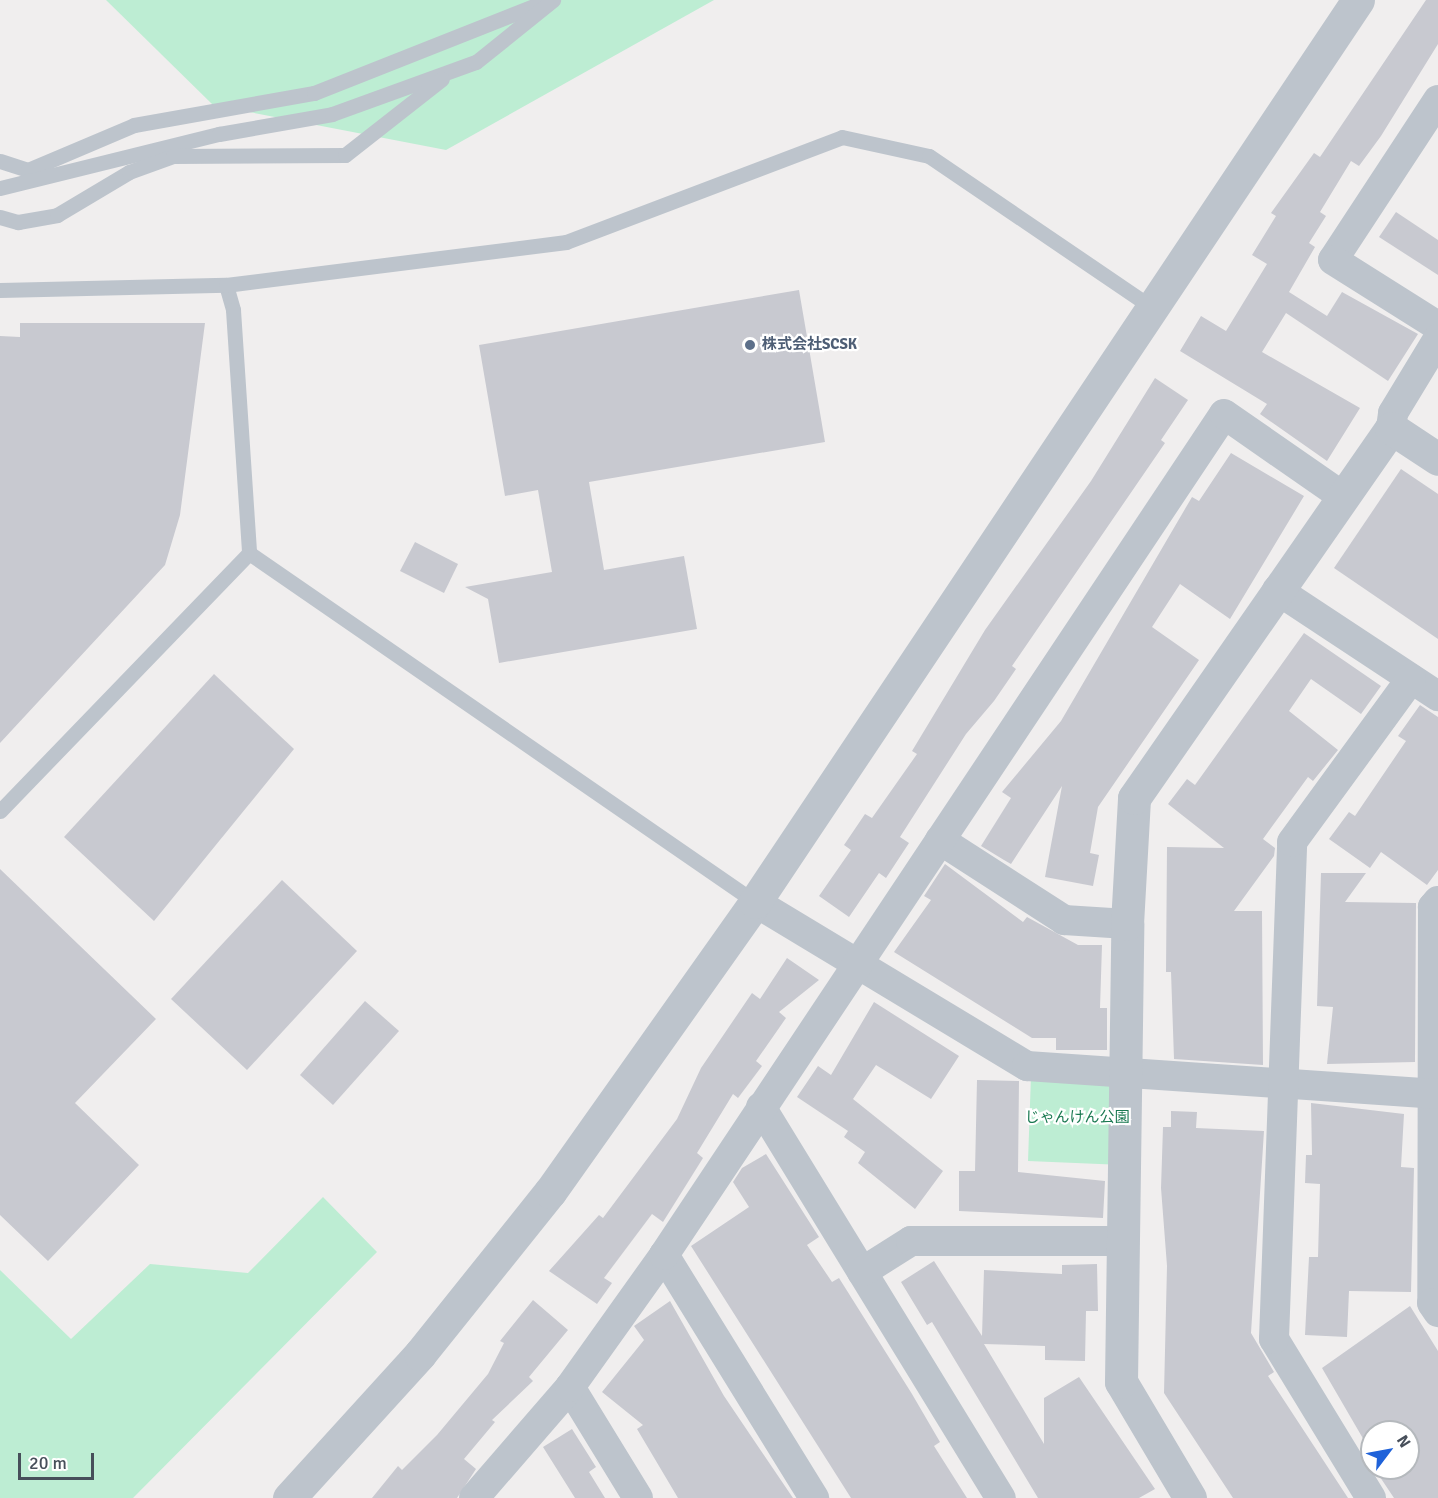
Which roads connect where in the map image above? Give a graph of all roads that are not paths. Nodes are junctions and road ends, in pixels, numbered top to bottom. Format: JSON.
{"nodes":[{"id":1,"x":551,"y":0,"type":"edge"},
{"id":2,"x":1358,"y":0,"type":"edge"},
{"id":3,"x":452,"y":71,"type":"junction"},
{"id":4,"x":1438,"y":100,"type":"edge"},
{"id":5,"x":0,"y":161,"type":"edge"},
{"id":6,"x":0,"y":188,"type":"edge"},
{"id":7,"x":0,"y":217,"type":"edge"},
{"id":8,"x":226,"y":285,"type":"junction"},
{"id":9,"x":0,"y":290,"type":"edge"},
{"id":10,"x":1151,"y":307,"type":"junction"},
{"id":11,"x":1438,"y":326,"type":"edge"},
{"id":12,"x":1438,"y":339,"type":"edge"},
{"id":13,"x":1391,"y":428,"type":"junction"},
{"id":14,"x":1438,"y":459,"type":"edge"},
{"id":15,"x":1342,"y":496,"type":"junction"},
{"id":16,"x":249,"y":552,"type":"junction"},
{"id":17,"x":1276,"y":590,"type":"junction"},
{"id":18,"x":1411,"y":679,"type":"junction"},
{"id":19,"x":1438,"y":696,"type":"edge"},
{"id":20,"x":0,"y":811,"type":"edge"},
{"id":21,"x":940,"y":840,"type":"junction"},
{"id":22,"x":1438,"y":901,"type":"edge"},
{"id":23,"x":755,"y":902,"type":"junction"},
{"id":24,"x":1127,"y":924,"type":"junction"},
{"id":25,"x":856,"y":964,"type":"junction"},
{"id":26,"x":1124,"y":1071,"type":"junction"},
{"id":27,"x":1283,"y":1083,"type":"junction"},
{"id":28,"x":1436,"y":1093,"type":"edge"},
{"id":29,"x":761,"y":1107,"type":"junction"},
{"id":30,"x":1123,"y":1241,"type":"junction"},
{"id":31,"x":664,"y":1255,"type":"junction"},
{"id":32,"x":862,"y":1272,"type":"junction"},
{"id":33,"x":1438,"y":1312,"type":"edge"},
{"id":34,"x":570,"y":1387,"type":"junction"},
{"id":35,"x":1179,"y":1494,"type":"edge"},
{"id":36,"x":289,"y":1498,"type":"edge"},
{"id":37,"x":474,"y":1498,"type":"edge"},
{"id":38,"x":638,"y":1498,"type":"edge"},
{"id":39,"x":814,"y":1498,"type":"edge"},
{"id":40,"x":1001,"y":1498,"type":"edge"},
{"id":41,"x":1371,"y":1498,"type":"edge"}],
"edges":[{"from":1,"to":3,"type":"lane"},
{"from":1,"to":5,"type":"lane"},
{"from":2,"to":10,"type":"street"},
{"from":3,"to":6,"type":"lane"},
{"from":3,"to":7,"type":"lane"},
{"from":4,"to":11,"type":"street"},
{"from":8,"to":9,"type":"lane"},
{"from":8,"to":10,"type":"lane"},
{"from":8,"to":16,"type":"lane"},
{"from":10,"to":23,"type":"street"},
{"from":12,"to":13,"type":"street"},
{"from":13,"to":14,"type":"street"},
{"from":13,"to":15,"type":"street"},
{"from":15,"to":17,"type":"street"},
{"from":15,"to":21,"type":"street"},
{"from":16,"to":20,"type":"lane"},
{"from":16,"to":23,"type":"lane"},
{"from":17,"to":18,"type":"street"},
{"from":17,"to":24,"type":"street"},
{"from":18,"to":19,"type":"street"},
{"from":18,"to":27,"type":"street"},
{"from":21,"to":24,"type":"street"},
{"from":21,"to":25,"type":"street"},
{"from":22,"to":28,"type":"street"},
{"from":23,"to":25,"type":"street"},
{"from":23,"to":36,"type":"street"},
{"from":24,"to":26,"type":"street"},
{"from":25,"to":26,"type":"street"},
{"from":25,"to":29,"type":"street"},
{"from":26,"to":27,"type":"street"},
{"from":26,"to":30,"type":"street"},
{"from":27,"to":28,"type":"street"},
{"from":27,"to":41,"type":"street"},
{"from":28,"to":33,"type":"street"},
{"from":29,"to":31,"type":"street"},
{"from":29,"to":32,"type":"street"},
{"from":30,"to":32,"type":"street"},
{"from":30,"to":35,"type":"street"},
{"from":31,"to":34,"type":"street"},
{"from":31,"to":39,"type":"street"},
{"from":32,"to":40,"type":"street"},
{"from":34,"to":37,"type":"street"},
{"from":34,"to":38,"type":"street"}]}
